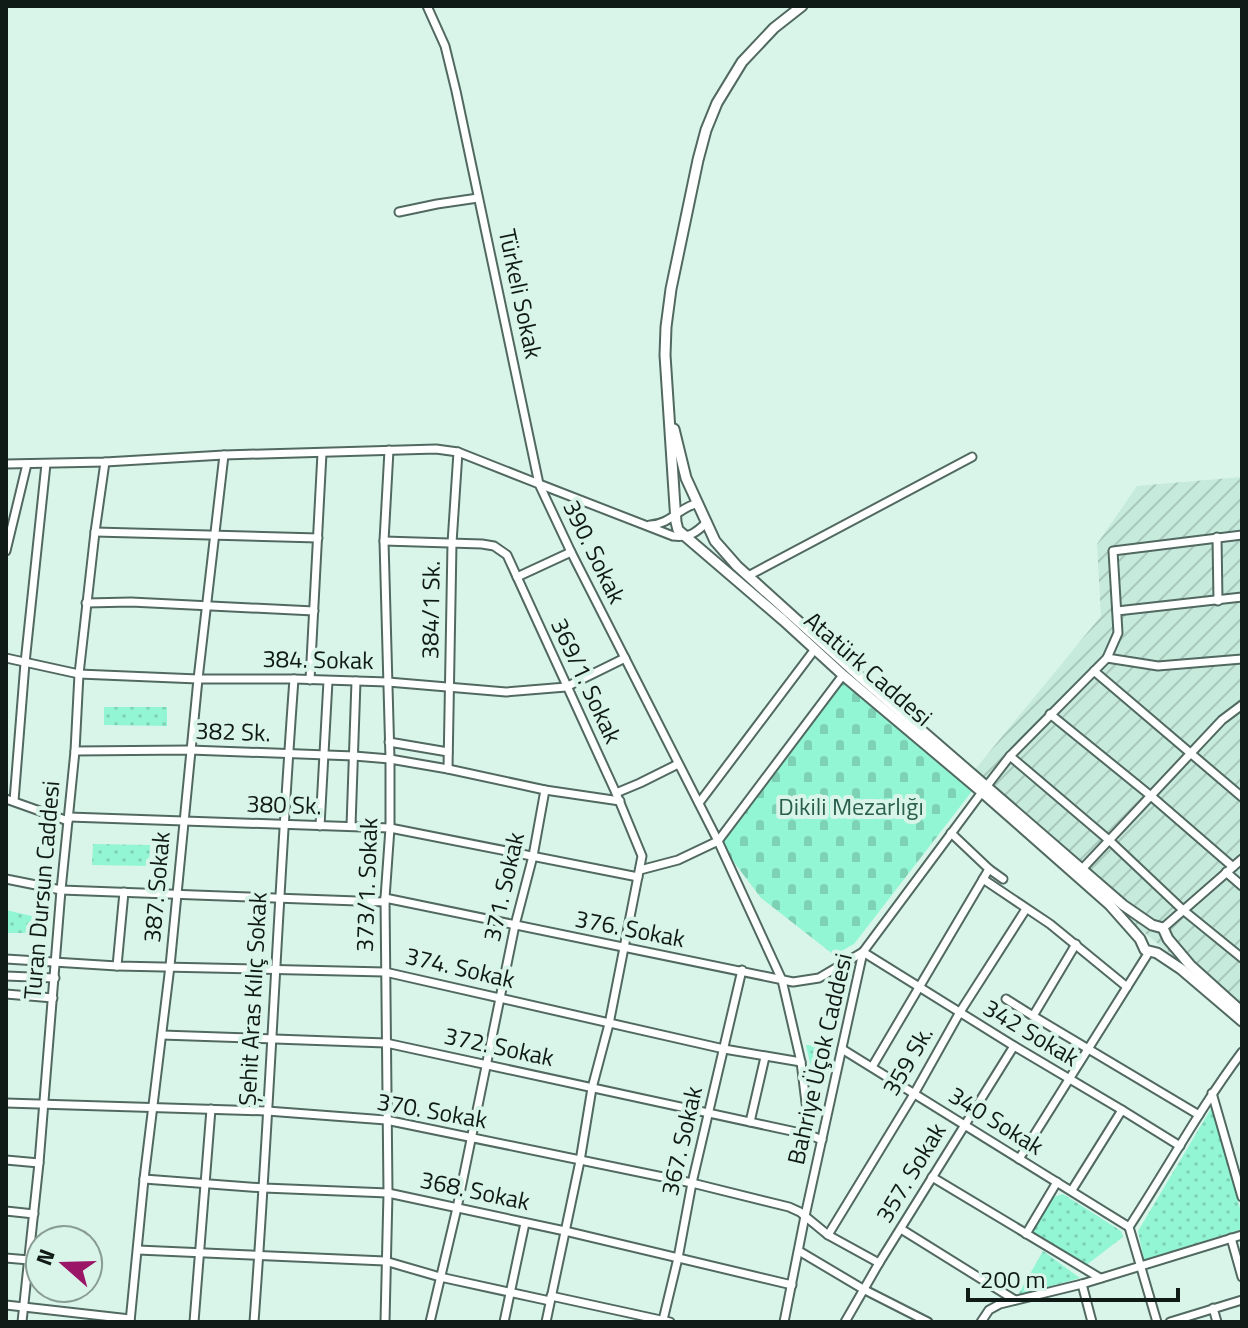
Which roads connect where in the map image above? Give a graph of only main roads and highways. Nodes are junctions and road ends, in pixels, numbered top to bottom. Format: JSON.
{"nodes":[{"id":1,"x":802,"y":6,"type":"edge"},
{"id":2,"x":667,"y":382,"type":"junction"},
{"id":3,"x":984,"y":790,"type":"junction"},
{"id":4,"x":1152,"y":925,"type":"junction"},
{"id":5,"x":1140,"y":939,"type":"junction"},
{"id":6,"x":1168,"y":939,"type":"junction"},
{"id":7,"x":1153,"y":952,"type":"junction"},
{"id":8,"x":1242,"y":1012,"type":"edge"},
{"id":9,"x":1242,"y":1021,"type":"edge"}],
"edges":[{"from":1,"to":2,"type":"main road","name":"Atatürk Caddesi"},
{"from":2,"to":3,"type":"main road","name":"Atatürk Caddesi"},
{"from":2,"to":3,"type":"main road","name":"Atatürk Caddesi"},
{"from":3,"to":4,"type":"main road","name":"Atatürk Caddesi"},
{"from":3,"to":5,"type":"main road","name":"Atatürk Caddesi"},
{"from":4,"to":5,"type":"main road"},
{"from":4,"to":6,"type":"main road","name":"Atatürk Caddesi"},
{"from":5,"to":7,"type":"main road","name":"Atatürk Caddesi"},
{"from":6,"to":7,"type":"main road"},
{"from":6,"to":8,"type":"main road"},
{"from":7,"to":9,"type":"main road","name":"Atatürk Caddesi"}]}
